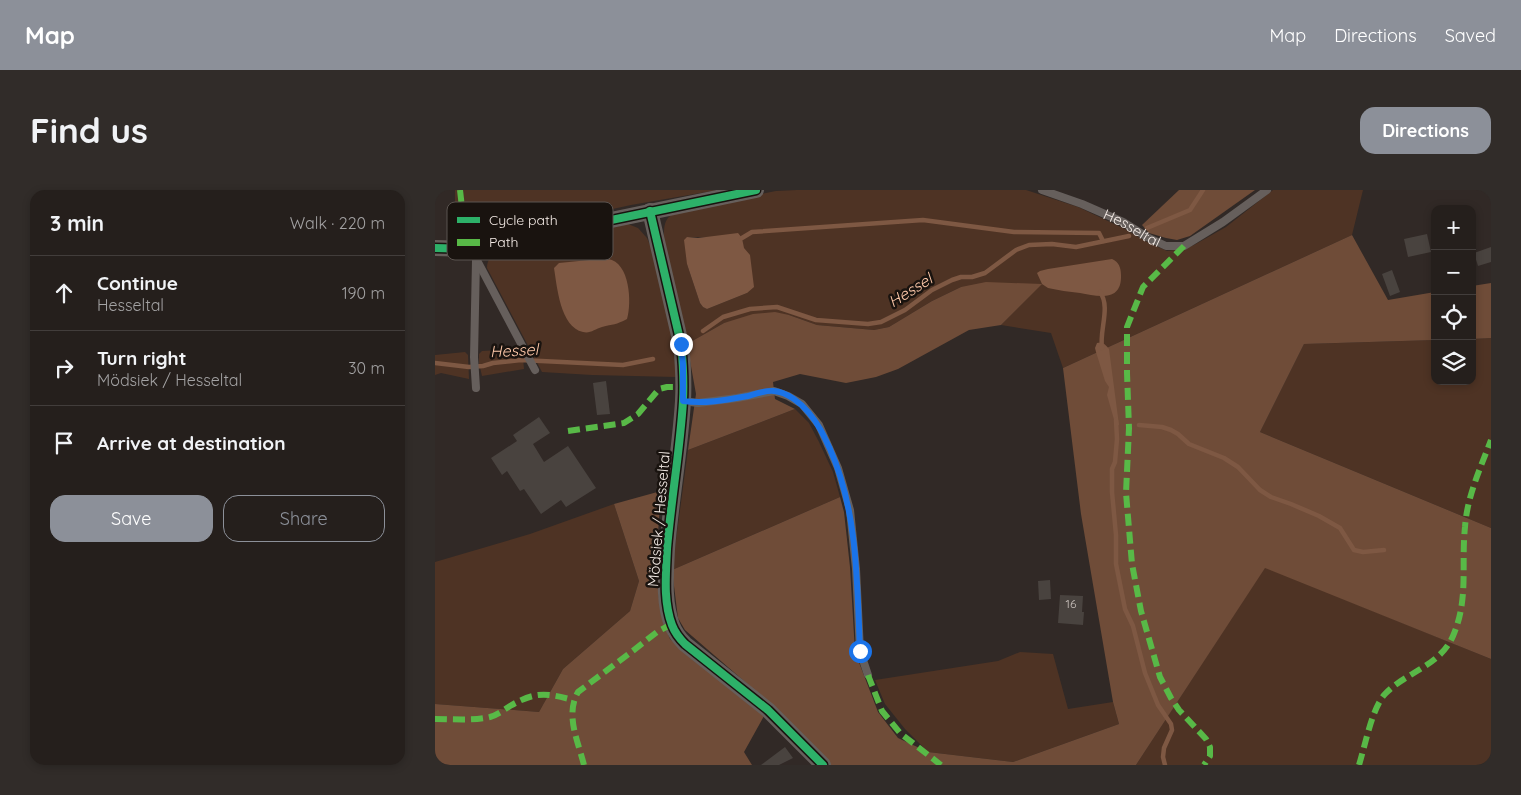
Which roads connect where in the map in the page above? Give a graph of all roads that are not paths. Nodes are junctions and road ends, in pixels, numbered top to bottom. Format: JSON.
{"nodes":[{"id":1,"x":756,"y":190,"type":"edge"},
{"id":2,"x":1042,"y":190,"type":"edge"},
{"id":3,"x":1267,"y":190,"type":"edge"},
{"id":4,"x":650,"y":211,"type":"junction"},
{"id":5,"x":613,"y":220,"type":"edge"},
{"id":6,"x":474,"y":260,"type":"edge"},
{"id":7,"x":477,"y":260,"type":"edge"},
{"id":8,"x":535,"y":370,"type":"dead end"},
{"id":9,"x":476,"y":388,"type":"dead end"},
{"id":10,"x":683,"y":401,"type":"junction"},
{"id":11,"x":868,"y":675,"type":"dead end"},
{"id":12,"x":823,"y":765,"type":"edge"}],
"edges":[{"from":1,"to":4,"type":"street"},
{"from":2,"to":3,"type":"lane","name":"Hesseltal"},
{"from":4,"to":5,"type":"street"},
{"from":4,"to":10,"type":"street","name":"Mödsiek / Hesseltal"},
{"from":6,"to":9,"type":"lane"},
{"from":7,"to":8,"type":"lane"},
{"from":10,"to":11,"type":"lane"},
{"from":10,"to":12,"type":"street","name":"Mödsiek / Hesseltal"}]}
